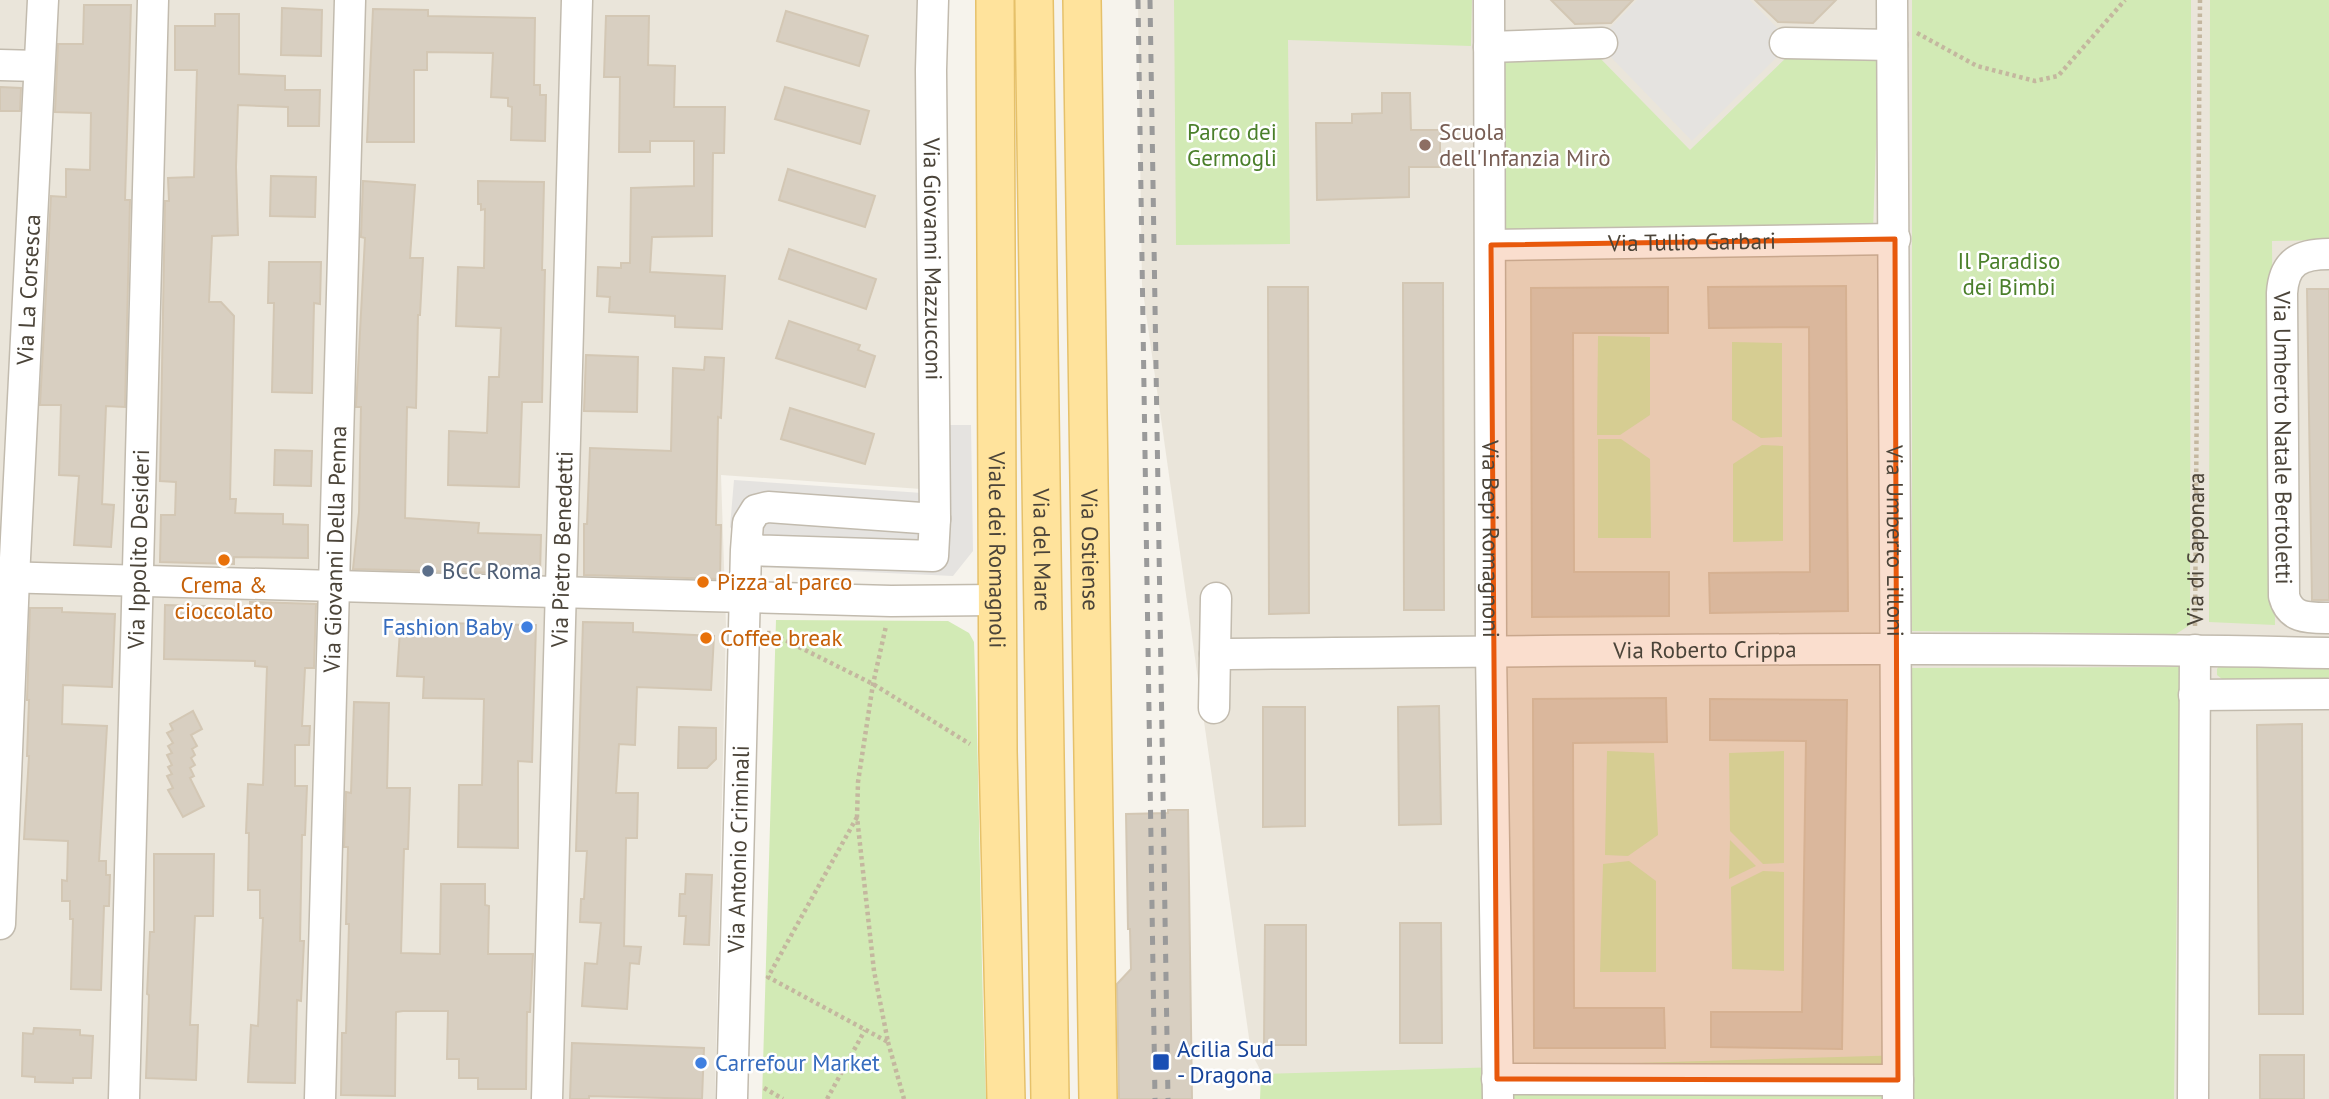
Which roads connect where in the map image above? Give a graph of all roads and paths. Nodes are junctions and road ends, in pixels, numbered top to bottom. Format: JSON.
{"nodes":[{"id":1,"x":43,"y":0,"type":"edge"},
{"id":2,"x":153,"y":0,"type":"edge"},
{"id":3,"x":349,"y":0,"type":"edge"},
{"id":4,"x":577,"y":0,"type":"edge"},
{"id":5,"x":933,"y":0,"type":"edge"},
{"id":6,"x":995,"y":0,"type":"edge"},
{"id":7,"x":1034,"y":0,"type":"edge"},
{"id":8,"x":1082,"y":0,"type":"edge"},
{"id":9,"x":1489,"y":0,"type":"edge"},
{"id":10,"x":2125,"y":0,"type":"edge"},
{"id":11,"x":2200,"y":0,"type":"edge"},
{"id":12,"x":1892,"y":21,"type":"edge"},
{"id":13,"x":1602,"y":43,"type":"dead end"},
{"id":14,"x":1785,"y":43,"type":"dead end"},
{"id":15,"x":1489,"y":47,"type":"junction"},
{"id":16,"x":0,"y":65,"type":"edge"},
{"id":17,"x":39,"y":66,"type":"junction"},
{"id":18,"x":1895,"y":239,"type":"junction"},
{"id":19,"x":1491,"y":245,"type":"junction"},
{"id":20,"x":2329,"y":254,"type":"edge"},
{"id":21,"x":934,"y":519,"type":"junction"},
{"id":22,"x":746,"y":550,"type":"junction"},
{"id":23,"x":7,"y":578,"type":"edge"},
{"id":24,"x":136,"y":581,"type":"junction"},
{"id":25,"x":334,"y":585,"type":"junction"},
{"id":26,"x":561,"y":591,"type":"junction"},
{"id":27,"x":744,"y":597,"type":"junction"},
{"id":28,"x":1216,"y":598,"type":"dead end"},
{"id":29,"x":996,"y":600,"type":"junction"},
{"id":30,"x":891,"y":601,"type":"junction"},
{"id":31,"x":2329,"y":618,"type":"edge"},
{"id":32,"x":743,"y":632,"type":"junction"},
{"id":33,"x":1894,"y":650,"type":"junction"},
{"id":34,"x":2195,"y":650,"type":"junction"},
{"id":35,"x":1491,"y":652,"type":"junction"},
{"id":36,"x":1215,"y":653,"type":"junction"},
{"id":37,"x":2329,"y":653,"type":"edge"},
{"id":38,"x":873,"y":684,"type":"junction"},
{"id":39,"x":2329,"y":694,"type":"edge"},
{"id":40,"x":2194,"y":695,"type":"junction"},
{"id":41,"x":1214,"y":708,"type":"dead end"},
{"id":42,"x":998,"y":751,"type":"junction"},
{"id":43,"x":857,"y":817,"type":"junction"},
{"id":44,"x":0,"y":924,"type":"edge"},
{"id":45,"x":865,"y":1030,"type":"junction"},
{"id":46,"x":888,"y":1042,"type":"junction"},
{"id":47,"x":764,"y":1088,"type":"dead end"},
{"id":48,"x":1498,"y":1089,"type":"edge"},
{"id":49,"x":1898,"y":1089,"type":"edge"},
{"id":50,"x":124,"y":1099,"type":"edge"},
{"id":51,"x":320,"y":1099,"type":"edge"},
{"id":52,"x":547,"y":1099,"type":"edge"},
{"id":53,"x":732,"y":1099,"type":"edge"},
{"id":54,"x":783,"y":1099,"type":"edge"},
{"id":55,"x":827,"y":1099,"type":"edge"},
{"id":56,"x":904,"y":1099,"type":"edge"},
{"id":57,"x":1006,"y":1099,"type":"edge"},
{"id":58,"x":1050,"y":1099,"type":"edge"},
{"id":59,"x":1098,"y":1099,"type":"edge"},
{"id":60,"x":2193,"y":1099,"type":"edge"}],
"edges":[{"from":1,"to":17,"type":"street","name":"Via La Corsesca"},
{"from":2,"to":24,"type":"street","name":"Via Ippolito Desideri"},
{"from":3,"to":25,"type":"street","name":"Via Giovanni Della Penna"},
{"from":4,"to":26,"type":"street","name":"Via Pietro Benedetti"},
{"from":5,"to":21,"type":"street","name":"Via Giovanni Mazzucconi"},
{"from":6,"to":29,"type":"main road","name":"Viale dei Romagnoli"},
{"from":7,"to":58,"type":"main road","name":"Via del Mare"},
{"from":8,"to":59,"type":"main road","name":"Via Ostiense"},
{"from":9,"to":15,"type":"street","name":"Via Bepi Romagnoni"},
{"from":10,"to":12,"type":"path"},
{"from":11,"to":34,"type":"path","name":"Via di Saponara"},
{"from":12,"to":14,"type":"street"},
{"from":12,"to":18,"type":"street","name":"Via Umberto Lilloni"},
{"from":13,"to":15,"type":"street"},
{"from":15,"to":19,"type":"street","name":"Via Bepi Romagnoni"},
{"from":16,"to":17,"type":"street"},
{"from":17,"to":23,"type":"street","name":"Via La Corsesca"},
{"from":18,"to":19,"type":"street","name":"Via Tullio Garbari"},
{"from":18,"to":33,"type":"street","name":"Via Umberto Lilloni"},
{"from":19,"to":35,"type":"street","name":"Via Bepi Romagnoni"},
{"from":20,"to":31,"type":"street","name":"Via Umberto Natale Bertoletti"},
{"from":21,"to":22,"type":"street","name":"Via Antonio Criminali"},
{"from":21,"to":22,"type":"street","name":"Via Giovanni Mazzucconi"},
{"from":22,"to":27,"type":"street","name":"Via Antonio Criminali"},
{"from":23,"to":24,"type":"street"},
{"from":23,"to":44,"type":"street","name":"Via La Corsesca"},
{"from":24,"to":25,"type":"street"},
{"from":24,"to":50,"type":"street","name":"Via Ippolito Desideri"},
{"from":25,"to":26,"type":"street"},
{"from":25,"to":51,"type":"street","name":"Via Giovanni Della Penna"},
{"from":26,"to":27,"type":"street"},
{"from":26,"to":52,"type":"street","name":"Via Pietro Benedetti"},
{"from":27,"to":30,"type":"street"},
{"from":27,"to":32,"type":"street","name":"Via Antonio Criminali"},
{"from":28,"to":36,"type":"street"},
{"from":29,"to":30,"type":"street"},
{"from":29,"to":42,"type":"main road","name":"Viale dei Romagnoli"},
{"from":30,"to":38,"type":"path"},
{"from":32,"to":38,"type":"path"},
{"from":32,"to":53,"type":"street","name":"Via Antonio Criminali"},
{"from":33,"to":34,"type":"street","name":"Via Roberto Crippa"},
{"from":33,"to":35,"type":"street","name":"Via Roberto Crippa"},
{"from":33,"to":49,"type":"street","name":"Via Umberto Lilloni"},
{"from":34,"to":37,"type":"street","name":"Via Roberto Crippa"},
{"from":34,"to":40,"type":"street","name":"Via di Saponara"},
{"from":35,"to":36,"type":"street","name":"Via Roberto Crippa"},
{"from":35,"to":48,"type":"street","name":"Via Bepi Romagnoni"},
{"from":36,"to":41,"type":"street"},
{"from":38,"to":42,"type":"path"},
{"from":38,"to":43,"type":"path"},
{"from":39,"to":40,"type":"street"},
{"from":40,"to":60,"type":"street","name":"Via di Saponara"},
{"from":42,"to":57,"type":"main road","name":"Viale dei Romagnoli"},
{"from":43,"to":45,"type":"path"},
{"from":43,"to":46,"type":"path"},
{"from":45,"to":46,"type":"path"},
{"from":45,"to":55,"type":"path"},
{"from":46,"to":56,"type":"path"},
{"from":47,"to":54,"type":"path"},
{"from":48,"to":49,"type":"street","name":"Via Umberto Lilloni"}]}
